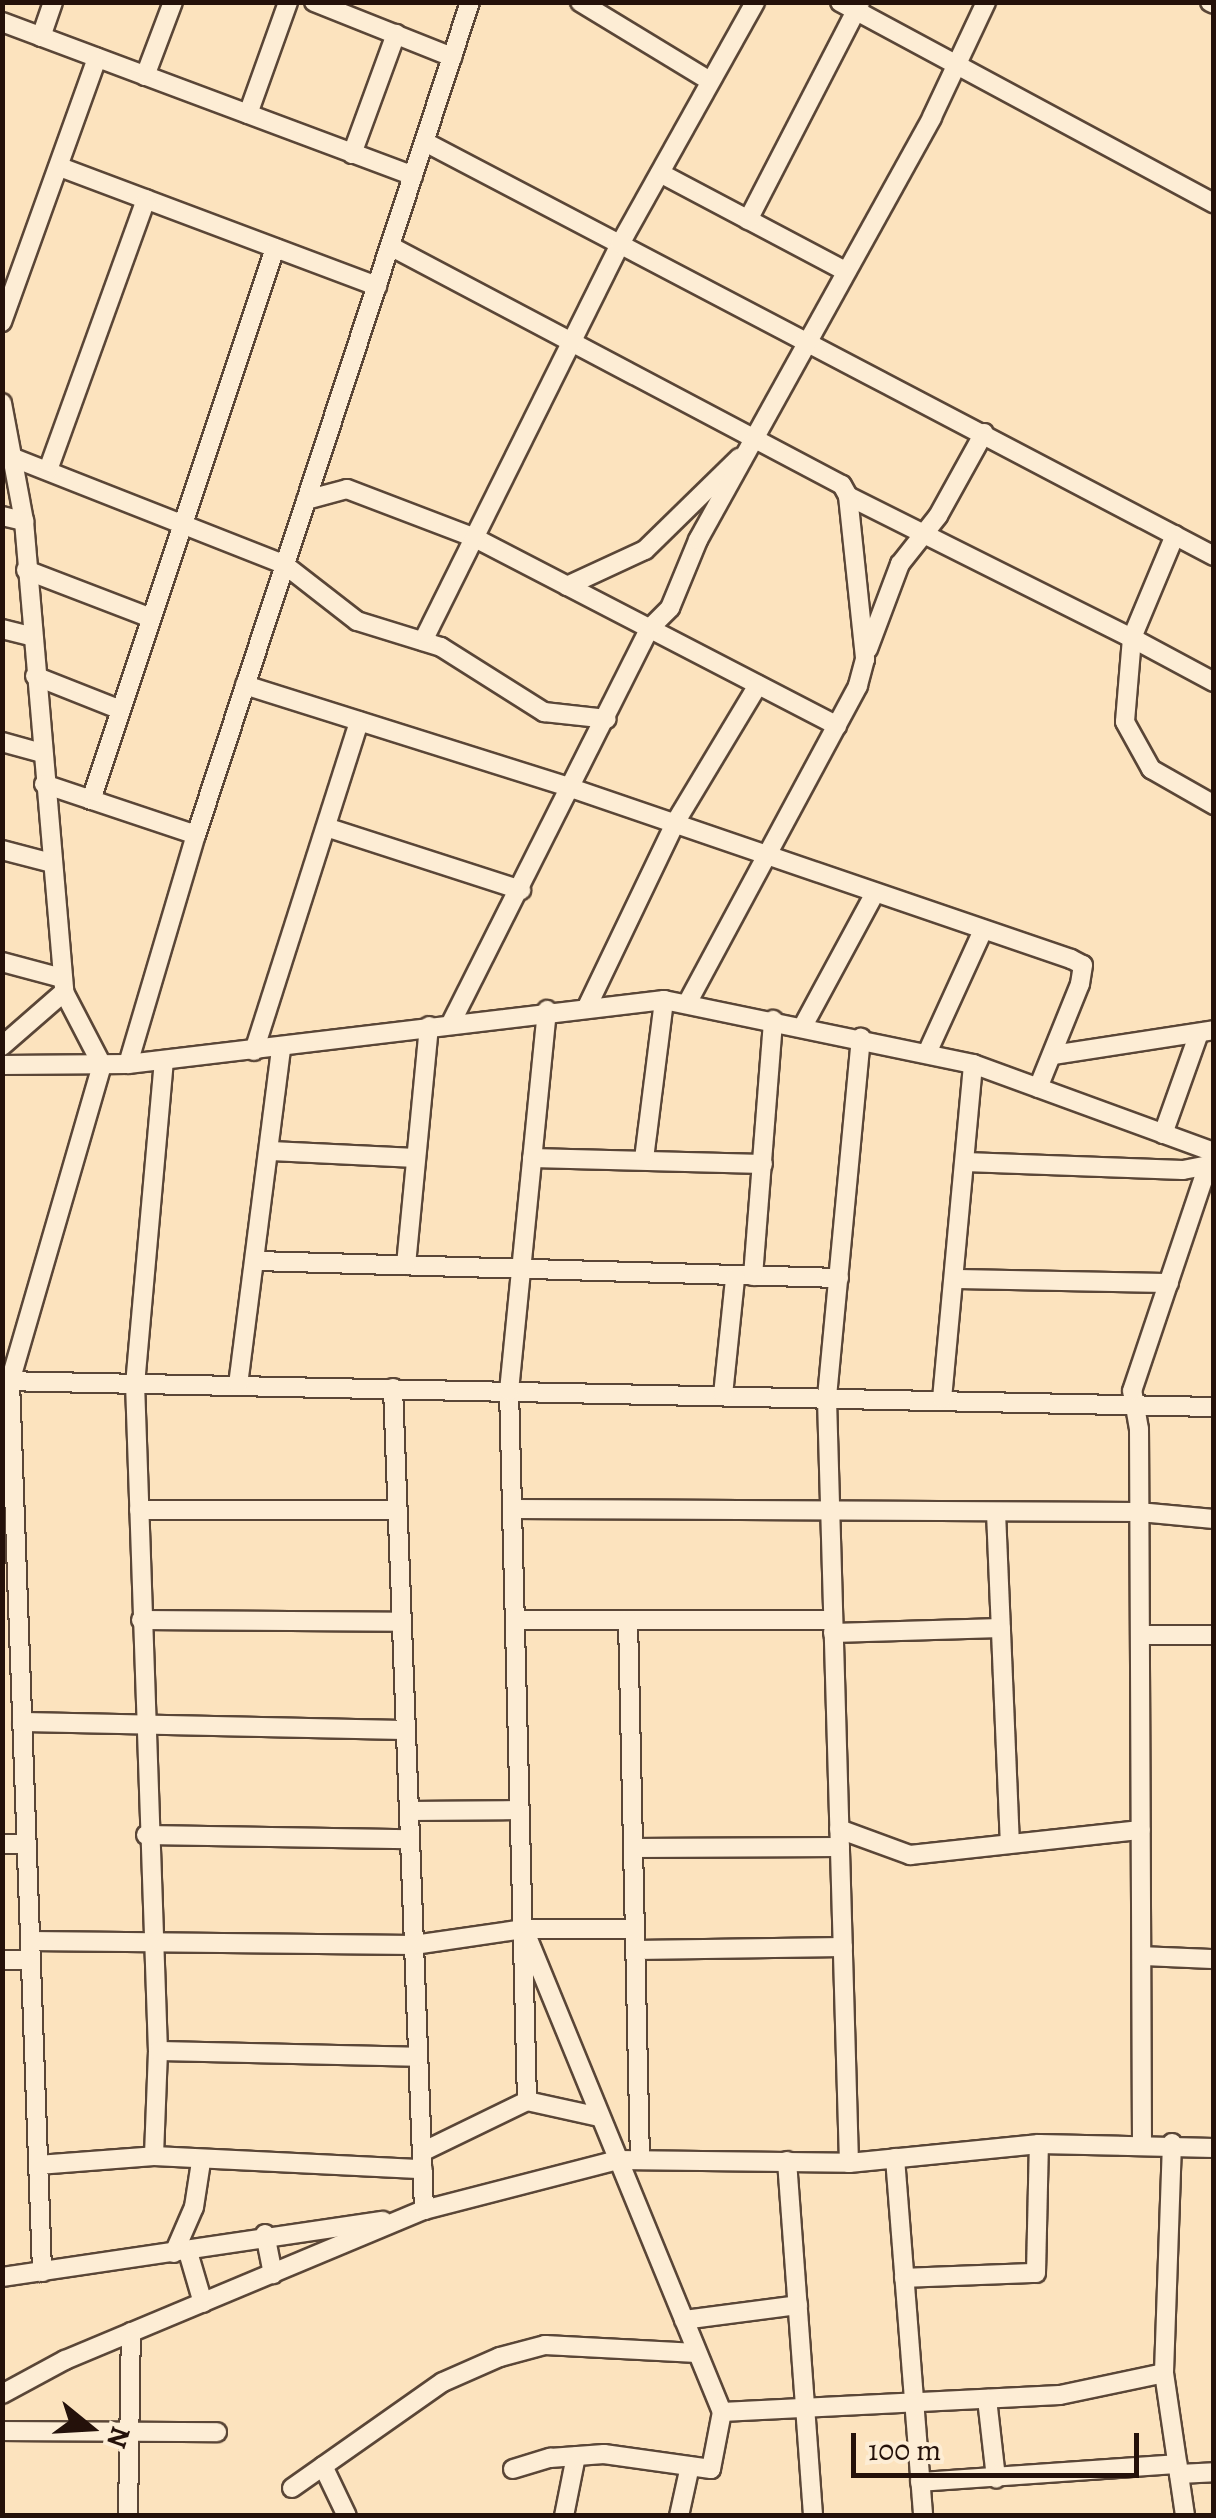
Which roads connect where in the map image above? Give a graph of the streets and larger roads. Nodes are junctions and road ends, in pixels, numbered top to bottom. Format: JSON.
{"nodes":[{"id":1,"x":54,"y":2,"type":"edge"},
{"id":2,"x":173,"y":2,"type":"edge"},
{"id":3,"x":288,"y":2,"type":"edge"},
{"id":4,"x":314,"y":2,"type":"edge"},
{"id":5,"x":470,"y":2,"type":"edge"},
{"id":6,"x":580,"y":2,"type":"edge"},
{"id":7,"x":755,"y":2,"type":"edge"},
{"id":8,"x":986,"y":2,"type":"edge"},
{"id":9,"x":852,"y":5,"type":"edge"},
{"id":10,"x":342,"y":8,"type":"edge"},
{"id":11,"x":2,"y":22,"type":"edge"},
{"id":12,"x":396,"y":34,"type":"junction"},
{"id":13,"x":41,"y":37,"type":"junction"},
{"id":14,"x":452,"y":57,"type":"junction"},
{"id":15,"x":98,"y":58,"type":"junction"},
{"id":16,"x":954,"y":64,"type":"junction"},
{"id":17,"x":145,"y":76,"type":"junction"},
{"id":18,"x":710,"y":81,"type":"junction"},
{"id":19,"x":248,"y":114,"type":"junction"},
{"id":20,"x":425,"y":142,"type":"junction"},
{"id":21,"x":352,"y":154,"type":"junction"},
{"id":22,"x":60,"y":167,"type":"junction"},
{"id":23,"x":660,"y":173,"type":"junction"},
{"id":24,"x":413,"y":176,"type":"junction"},
{"id":25,"x":146,"y":199,"type":"junction"},
{"id":26,"x":1214,"y":203,"type":"edge"},
{"id":27,"x":748,"y":220,"type":"junction"},
{"id":28,"x":620,"y":244,"type":"junction"},
{"id":29,"x":390,"y":246,"type":"junction"},
{"id":30,"x":275,"y":248,"type":"junction"},
{"id":31,"x":845,"y":271,"type":"junction"},
{"id":32,"x":377,"y":286,"type":"junction"},
{"id":33,"x":2,"y":322,"type":"edge"},
{"id":34,"x":808,"y":340,"type":"junction"},
{"id":35,"x":572,"y":341,"type":"junction"},
{"id":36,"x":2,"y":402,"type":"edge"},
{"id":37,"x":984,"y":434,"type":"junction"},
{"id":38,"x":758,"y":440,"type":"junction"},
{"id":39,"x":14,"y":458,"type":"junction"},
{"id":40,"x":48,"y":470,"type":"junction"},
{"id":41,"x":848,"y":496,"type":"junction"},
{"id":42,"x":306,"y":500,"type":"junction"},
{"id":43,"x":2,"y":516,"type":"edge"},
{"id":44,"x":24,"y":521,"type":"junction"},
{"id":45,"x":182,"y":524,"type":"junction"},
{"id":46,"x":922,"y":533,"type":"junction"},
{"id":47,"x":1175,"y":535,"type":"junction"},
{"id":48,"x":474,"y":538,"type":"junction"},
{"id":49,"x":1214,"y":556,"type":"edge"},
{"id":50,"x":285,"y":565,"type":"junction"},
{"id":51,"x":26,"y":570,"type":"junction"},
{"id":52,"x":567,"y":586,"type":"junction"},
{"id":53,"x":151,"y":618,"type":"junction"},
{"id":54,"x":2,"y":629,"type":"edge"},
{"id":55,"x":649,"y":629,"type":"junction"},
{"id":56,"x":32,"y":636,"type":"junction"},
{"id":57,"x":1132,"y":638,"type":"junction"},
{"id":58,"x":423,"y":641,"type":"junction"},
{"id":59,"x":865,"y":660,"type":"junction"},
{"id":60,"x":35,"y":676,"type":"junction"},
{"id":61,"x":1214,"y":682,"type":"edge"},
{"id":62,"x":245,"y":685,"type":"junction"},
{"id":63,"x":758,"y":685,"type":"junction"},
{"id":64,"x":120,"y":710,"type":"junction"},
{"id":65,"x":607,"y":719,"type":"junction"},
{"id":66,"x":359,"y":721,"type":"junction"},
{"id":67,"x":836,"y":726,"type":"junction"},
{"id":68,"x":2,"y":742,"type":"edge"},
{"id":69,"x":42,"y":752,"type":"junction"},
{"id":70,"x":44,"y":784,"type":"junction"},
{"id":71,"x":574,"y":789,"type":"junction"},
{"id":72,"x":91,"y":800,"type":"junction"},
{"id":73,"x":1214,"y":805,"type":"edge"},
{"id":74,"x":675,"y":823,"type":"junction"},
{"id":75,"x":329,"y":828,"type":"junction"},
{"id":76,"x":196,"y":835,"type":"junction"},
{"id":77,"x":2,"y":850,"type":"edge"},
{"id":78,"x":769,"y":856,"type":"junction"},
{"id":79,"x":52,"y":863,"type":"junction"},
{"id":80,"x":521,"y":890,"type":"junction"},
{"id":81,"x":875,"y":893,"type":"junction"},
{"id":82,"x":984,"y":930,"type":"junction"},
{"id":83,"x":2,"y":962,"type":"edge"},
{"id":84,"x":63,"y":985,"type":"junction"},
{"id":85,"x":664,"y":1000,"type":"junction"},
{"id":86,"x":688,"y":1002,"type":"junction"},
{"id":87,"x":588,"y":1007,"type":"junction"},
{"id":88,"x":547,"y":1010,"type":"junction"},
{"id":89,"x":773,"y":1020,"type":"junction"},
{"id":90,"x":451,"y":1023,"type":"junction"},
{"id":91,"x":430,"y":1026,"type":"junction"},
{"id":92,"x":803,"y":1026,"type":"junction"},
{"id":93,"x":1206,"y":1031,"type":"edge"},
{"id":94,"x":860,"y":1038,"type":"junction"},
{"id":95,"x":2,"y":1046,"type":"edge"},
{"id":96,"x":281,"y":1048,"type":"junction"},
{"id":97,"x":254,"y":1050,"type":"junction"},
{"id":98,"x":927,"y":1053,"type":"junction"},
{"id":99,"x":1053,"y":1055,"type":"junction"},
{"id":100,"x":164,"y":1060,"type":"junction"},
{"id":101,"x":128,"y":1064,"type":"junction"},
{"id":102,"x":974,"y":1064,"type":"junction"},
{"id":103,"x":2,"y":1065,"type":"edge"},
{"id":104,"x":102,"y":1065,"type":"junction"},
{"id":105,"x":1038,"y":1088,"type":"junction"},
{"id":106,"x":1163,"y":1134,"type":"junction"},
{"id":107,"x":271,"y":1152,"type":"junction"},
{"id":108,"x":416,"y":1158,"type":"junction"},
{"id":109,"x":532,"y":1158,"type":"junction"},
{"id":110,"x":644,"y":1159,"type":"junction"},
{"id":111,"x":1211,"y":1161,"type":"edge"},
{"id":112,"x":965,"y":1162,"type":"junction"},
{"id":113,"x":763,"y":1164,"type":"junction"},
{"id":114,"x":256,"y":1261,"type":"junction"},
{"id":115,"x":406,"y":1266,"type":"junction"},
{"id":116,"x":522,"y":1274,"type":"junction"},
{"id":117,"x":744,"y":1277,"type":"junction"},
{"id":118,"x":839,"y":1278,"type":"junction"},
{"id":119,"x":954,"y":1279,"type":"junction"},
{"id":120,"x":1168,"y":1283,"type":"junction"},
{"id":121,"x":6,"y":1381,"type":"edge"},
{"id":122,"x":135,"y":1383,"type":"junction"},
{"id":123,"x":238,"y":1386,"type":"junction"},
{"id":124,"x":393,"y":1388,"type":"junction"},
{"id":125,"x":509,"y":1391,"type":"junction"},
{"id":126,"x":724,"y":1395,"type":"junction"},
{"id":127,"x":826,"y":1397,"type":"junction"},
{"id":128,"x":942,"y":1399,"type":"junction"},
{"id":129,"x":1132,"y":1408,"type":"junction"},
{"id":130,"x":1214,"y":1408,"type":"edge"},
{"id":131,"x":8,"y":1497,"type":"edge"},
{"id":132,"x":512,"y":1509,"type":"junction"},
{"id":133,"x":139,"y":1510,"type":"junction"},
{"id":134,"x":397,"y":1510,"type":"junction"},
{"id":135,"x":830,"y":1512,"type":"junction"},
{"id":136,"x":996,"y":1512,"type":"junction"},
{"id":137,"x":1139,"y":1512,"type":"junction"},
{"id":138,"x":1214,"y":1520,"type":"edge"},
{"id":139,"x":141,"y":1620,"type":"junction"},
{"id":140,"x":515,"y":1620,"type":"junction"},
{"id":141,"x":628,"y":1620,"type":"junction"},
{"id":142,"x":402,"y":1622,"type":"junction"},
{"id":143,"x":833,"y":1627,"type":"junction"},
{"id":144,"x":1001,"y":1628,"type":"junction"},
{"id":145,"x":1140,"y":1635,"type":"junction"},
{"id":146,"x":1214,"y":1635,"type":"edge"},
{"id":147,"x":22,"y":1722,"type":"junction"},
{"id":148,"x":142,"y":1724,"type":"junction"},
{"id":149,"x":406,"y":1730,"type":"junction"},
{"id":150,"x":520,"y":1810,"type":"junction"},
{"id":151,"x":409,"y":1811,"type":"junction"},
{"id":152,"x":1141,"y":1830,"type":"junction"},
{"id":153,"x":146,"y":1835,"type":"junction"},
{"id":154,"x":839,"y":1838,"type":"junction"},
{"id":155,"x":410,"y":1839,"type":"junction"},
{"id":156,"x":1010,"y":1842,"type":"junction"},
{"id":157,"x":2,"y":1844,"type":"edge"},
{"id":158,"x":28,"y":1844,"type":"junction"},
{"id":159,"x":633,"y":1848,"type":"junction"},
{"id":160,"x":524,"y":1929,"type":"junction"},
{"id":161,"x":635,"y":1929,"type":"junction"},
{"id":162,"x":150,"y":1942,"type":"junction"},
{"id":163,"x":414,"y":1945,"type":"junction"},
{"id":164,"x":843,"y":1947,"type":"junction"},
{"id":165,"x":30,"y":1950,"type":"junction"},
{"id":166,"x":635,"y":1950,"type":"junction"},
{"id":167,"x":1142,"y":1956,"type":"junction"},
{"id":168,"x":1214,"y":1959,"type":"edge"},
{"id":169,"x":2,"y":1960,"type":"edge"},
{"id":170,"x":158,"y":2051,"type":"junction"},
{"id":171,"x":418,"y":2057,"type":"junction"},
{"id":172,"x":527,"y":2101,"type":"junction"},
{"id":173,"x":600,"y":2117,"type":"junction"},
{"id":174,"x":1172,"y":2143,"type":"junction"},
{"id":175,"x":1039,"y":2144,"type":"junction"},
{"id":176,"x":1142,"y":2144,"type":"junction"},
{"id":177,"x":1214,"y":2148,"type":"edge"},
{"id":178,"x":154,"y":2156,"type":"junction"},
{"id":179,"x":896,"y":2158,"type":"junction"},
{"id":180,"x":618,"y":2160,"type":"junction"},
{"id":181,"x":640,"y":2160,"type":"junction"},
{"id":182,"x":422,"y":2161,"type":"junction"},
{"id":183,"x":201,"y":2162,"type":"junction"},
{"id":184,"x":787,"y":2162,"type":"junction"},
{"id":185,"x":849,"y":2162,"type":"junction"},
{"id":186,"x":38,"y":2164,"type":"junction"},
{"id":187,"x":424,"y":2210,"type":"junction"},
{"id":188,"x":404,"y":2219,"type":"junction"},
{"id":189,"x":265,"y":2234,"type":"junction"},
{"id":190,"x":181,"y":2252,"type":"junction"},
{"id":191,"x":42,"y":2272,"type":"junction"},
{"id":192,"x":273,"y":2274,"type":"junction"},
{"id":193,"x":2,"y":2277,"type":"edge"},
{"id":194,"x":904,"y":2278,"type":"junction"},
{"id":195,"x":203,"y":2303,"type":"junction"},
{"id":196,"x":798,"y":2305,"type":"junction"},
{"id":197,"x":684,"y":2320,"type":"junction"},
{"id":198,"x":132,"y":2332,"type":"junction"},
{"id":199,"x":697,"y":2353,"type":"junction"},
{"id":200,"x":1164,"y":2373,"type":"junction"},
{"id":201,"x":2,"y":2394,"type":"edge"},
{"id":202,"x":986,"y":2399,"type":"junction"},
{"id":203,"x":914,"y":2402,"type":"junction"},
{"id":204,"x":805,"y":2408,"type":"junction"},
{"id":205,"x":722,"y":2412,"type":"junction"},
{"id":206,"x":2,"y":2432,"type":"edge"},
{"id":207,"x":130,"y":2432,"type":"junction"},
{"id":208,"x":217,"y":2432,"type":"dead end"},
{"id":209,"x":576,"y":2456,"type":"junction"},
{"id":210,"x":322,"y":2466,"type":"junction"},
{"id":211,"x":690,"y":2466,"type":"junction"},
{"id":212,"x":513,"y":2469,"type":"dead end"},
{"id":213,"x":1178,"y":2469,"type":"junction"},
{"id":214,"x":1214,"y":2472,"type":"edge"},
{"id":215,"x":996,"y":2478,"type":"junction"},
{"id":216,"x":920,"y":2482,"type":"junction"},
{"id":217,"x":292,"y":2488,"type":"dead end"},
{"id":218,"x":128,"y":2516,"type":"edge"},
{"id":219,"x":346,"y":2516,"type":"edge"},
{"id":220,"x":564,"y":2516,"type":"edge"},
{"id":221,"x":679,"y":2516,"type":"edge"},
{"id":222,"x":813,"y":2516,"type":"edge"},
{"id":223,"x":923,"y":2516,"type":"edge"},
{"id":224,"x":1185,"y":2516,"type":"edge"}],
"edges":[{"from":1,"to":13,"type":"street"},
{"from":2,"to":17,"type":"street"},
{"from":3,"to":19,"type":"street"},
{"from":4,"to":10,"type":"street"},
{"from":5,"to":14,"type":"street"},
{"from":6,"to":18,"type":"street"},
{"from":7,"to":18,"type":"street"},
{"from":8,"to":16,"type":"street"},
{"from":9,"to":16,"type":"street"},
{"from":9,"to":27,"type":"street"},
{"from":10,"to":12,"type":"street"},
{"from":11,"to":13,"type":"street"},
{"from":12,"to":14,"type":"street"},
{"from":12,"to":21,"type":"street"},
{"from":13,"to":15,"type":"street"},
{"from":14,"to":20,"type":"street"},
{"from":15,"to":17,"type":"street"},
{"from":15,"to":22,"type":"street"},
{"from":16,"to":26,"type":"street"},
{"from":16,"to":31,"type":"street"},
{"from":17,"to":19,"type":"street"},
{"from":18,"to":23,"type":"street"},
{"from":19,"to":21,"type":"street"},
{"from":20,"to":24,"type":"street"},
{"from":20,"to":28,"type":"street"},
{"from":21,"to":24,"type":"street"},
{"from":22,"to":25,"type":"street"},
{"from":22,"to":33,"type":"street"},
{"from":23,"to":27,"type":"street"},
{"from":23,"to":28,"type":"street"},
{"from":24,"to":29,"type":"street"},
{"from":25,"to":30,"type":"street"},
{"from":25,"to":40,"type":"street"},
{"from":27,"to":31,"type":"street"},
{"from":28,"to":34,"type":"street"},
{"from":28,"to":35,"type":"street"},
{"from":29,"to":32,"type":"street"},
{"from":29,"to":35,"type":"street"},
{"from":30,"to":32,"type":"street"},
{"from":30,"to":45,"type":"street"},
{"from":31,"to":34,"type":"street"},
{"from":32,"to":42,"type":"street"},
{"from":34,"to":37,"type":"street"},
{"from":34,"to":38,"type":"street"},
{"from":35,"to":38,"type":"street"},
{"from":35,"to":48,"type":"street"},
{"from":36,"to":39,"type":"street"},
{"from":37,"to":46,"type":"street"},
{"from":37,"to":47,"type":"street"},
{"from":38,"to":41,"type":"street"},
{"from":38,"to":52,"type":"street"},
{"from":38,"to":55,"type":"street"},
{"from":39,"to":40,"type":"street"},
{"from":39,"to":44,"type":"street"},
{"from":40,"to":45,"type":"street"},
{"from":41,"to":46,"type":"street"},
{"from":41,"to":59,"type":"street"},
{"from":42,"to":48,"type":"street"},
{"from":42,"to":50,"type":"street"},
{"from":43,"to":44,"type":"street"},
{"from":44,"to":51,"type":"street"},
{"from":45,"to":50,"type":"street"},
{"from":45,"to":53,"type":"street"},
{"from":46,"to":57,"type":"street"},
{"from":46,"to":59,"type":"street"},
{"from":47,"to":49,"type":"street"},
{"from":47,"to":57,"type":"street"},
{"from":48,"to":52,"type":"street"},
{"from":48,"to":58,"type":"street"},
{"from":50,"to":58,"type":"street"},
{"from":50,"to":62,"type":"street"},
{"from":51,"to":53,"type":"street"},
{"from":51,"to":56,"type":"street"},
{"from":52,"to":55,"type":"street"},
{"from":53,"to":64,"type":"street"},
{"from":54,"to":56,"type":"street"},
{"from":55,"to":63,"type":"street"},
{"from":55,"to":65,"type":"street"},
{"from":56,"to":60,"type":"street"},
{"from":57,"to":61,"type":"street"},
{"from":57,"to":73,"type":"street"},
{"from":58,"to":65,"type":"street"},
{"from":59,"to":67,"type":"street"},
{"from":60,"to":64,"type":"street"},
{"from":60,"to":69,"type":"street"},
{"from":62,"to":66,"type":"street"},
{"from":62,"to":76,"type":"street"},
{"from":63,"to":67,"type":"street"},
{"from":63,"to":74,"type":"street"},
{"from":64,"to":72,"type":"street"},
{"from":65,"to":71,"type":"street"},
{"from":66,"to":71,"type":"street"},
{"from":66,"to":75,"type":"street"},
{"from":67,"to":78,"type":"street"},
{"from":68,"to":69,"type":"street"},
{"from":69,"to":70,"type":"street"},
{"from":70,"to":72,"type":"street"},
{"from":70,"to":79,"type":"street"},
{"from":71,"to":74,"type":"street"},
{"from":71,"to":80,"type":"street"},
{"from":72,"to":76,"type":"street"},
{"from":74,"to":78,"type":"street"},
{"from":74,"to":87,"type":"street"},
{"from":75,"to":80,"type":"street"},
{"from":75,"to":97,"type":"street"},
{"from":76,"to":101,"type":"street"},
{"from":77,"to":79,"type":"street"},
{"from":78,"to":81,"type":"street"},
{"from":78,"to":86,"type":"street"},
{"from":79,"to":84,"type":"street"},
{"from":80,"to":90,"type":"street"},
{"from":81,"to":82,"type":"street"},
{"from":81,"to":92,"type":"street"},
{"from":82,"to":98,"type":"street"},
{"from":82,"to":99,"type":"street"},
{"from":83,"to":84,"type":"street"},
{"from":84,"to":95,"type":"street"},
{"from":84,"to":104,"type":"street"},
{"from":85,"to":86,"type":"street"},
{"from":85,"to":87,"type":"street"},
{"from":85,"to":110,"type":"street"},
{"from":86,"to":89,"type":"street"},
{"from":87,"to":88,"type":"street"},
{"from":88,"to":90,"type":"street"},
{"from":88,"to":109,"type":"street"},
{"from":89,"to":92,"type":"street"},
{"from":89,"to":113,"type":"street"},
{"from":90,"to":91,"type":"street"},
{"from":91,"to":96,"type":"street"},
{"from":91,"to":108,"type":"street"},
{"from":92,"to":94,"type":"street"},
{"from":93,"to":99,"type":"street"},
{"from":93,"to":106,"type":"street"},
{"from":94,"to":98,"type":"street"},
{"from":94,"to":118,"type":"street"},
{"from":96,"to":97,"type":"street"},
{"from":96,"to":107,"type":"street"},
{"from":97,"to":100,"type":"street"},
{"from":98,"to":102,"type":"street"},
{"from":99,"to":105,"type":"street"},
{"from":100,"to":101,"type":"street"},
{"from":100,"to":122,"type":"street"},
{"from":101,"to":104,"type":"street"},
{"from":102,"to":105,"type":"street"},
{"from":102,"to":112,"type":"street"},
{"from":103,"to":104,"type":"street"},
{"from":104,"to":121,"type":"street"},
{"from":105,"to":106,"type":"street"},
{"from":106,"to":111,"type":"street"},
{"from":107,"to":108,"type":"street"},
{"from":107,"to":114,"type":"street"},
{"from":108,"to":115,"type":"street"},
{"from":109,"to":110,"type":"street"},
{"from":109,"to":116,"type":"street"},
{"from":110,"to":113,"type":"street"},
{"from":111,"to":112,"type":"street"},
{"from":111,"to":120,"type":"street"},
{"from":112,"to":119,"type":"street"},
{"from":113,"to":117,"type":"street"},
{"from":114,"to":115,"type":"street"},
{"from":114,"to":123,"type":"street"},
{"from":115,"to":116,"type":"street"},
{"from":116,"to":117,"type":"street"},
{"from":116,"to":125,"type":"street"},
{"from":117,"to":118,"type":"street"},
{"from":117,"to":126,"type":"street"},
{"from":118,"to":127,"type":"street"},
{"from":119,"to":120,"type":"street"},
{"from":119,"to":128,"type":"street"},
{"from":120,"to":129,"type":"street"},
{"from":121,"to":122,"type":"street"},
{"from":121,"to":131,"type":"street"},
{"from":122,"to":123,"type":"street"},
{"from":122,"to":133,"type":"street"},
{"from":123,"to":124,"type":"street"},
{"from":124,"to":125,"type":"street"},
{"from":124,"to":134,"type":"street"},
{"from":125,"to":126,"type":"street"},
{"from":125,"to":132,"type":"street"},
{"from":126,"to":127,"type":"street"},
{"from":127,"to":128,"type":"street"},
{"from":127,"to":135,"type":"street"},
{"from":128,"to":129,"type":"street"},
{"from":129,"to":130,"type":"street"},
{"from":129,"to":137,"type":"street"},
{"from":131,"to":147,"type":"street"},
{"from":132,"to":135,"type":"street"},
{"from":132,"to":140,"type":"street"},
{"from":133,"to":134,"type":"street"},
{"from":133,"to":139,"type":"street"},
{"from":134,"to":142,"type":"street"},
{"from":135,"to":136,"type":"street"},
{"from":135,"to":143,"type":"street"},
{"from":136,"to":137,"type":"street"},
{"from":136,"to":144,"type":"street"},
{"from":137,"to":138,"type":"street"},
{"from":137,"to":145,"type":"street"},
{"from":139,"to":142,"type":"street"},
{"from":139,"to":148,"type":"street"},
{"from":140,"to":141,"type":"street"},
{"from":140,"to":150,"type":"street"},
{"from":141,"to":143,"type":"street"},
{"from":141,"to":159,"type":"street"},
{"from":142,"to":149,"type":"street"},
{"from":143,"to":144,"type":"street"},
{"from":143,"to":154,"type":"street"},
{"from":144,"to":156,"type":"street"},
{"from":145,"to":146,"type":"street"},
{"from":145,"to":152,"type":"street"},
{"from":147,"to":148,"type":"street"},
{"from":147,"to":158,"type":"street"},
{"from":148,"to":149,"type":"street"},
{"from":148,"to":153,"type":"street"},
{"from":149,"to":151,"type":"street"},
{"from":150,"to":151,"type":"street"},
{"from":150,"to":160,"type":"street"},
{"from":151,"to":155,"type":"street"},
{"from":152,"to":156,"type":"street"},
{"from":152,"to":167,"type":"street"},
{"from":153,"to":155,"type":"street"},
{"from":153,"to":162,"type":"street"},
{"from":154,"to":156,"type":"street"},
{"from":154,"to":159,"type":"street"},
{"from":154,"to":164,"type":"street"},
{"from":155,"to":163,"type":"street"},
{"from":157,"to":158,"type":"street"},
{"from":158,"to":165,"type":"street"},
{"from":159,"to":161,"type":"street"},
{"from":160,"to":161,"type":"street"},
{"from":160,"to":163,"type":"street"},
{"from":160,"to":172,"type":"street"},
{"from":160,"to":173,"type":"street"},
{"from":161,"to":166,"type":"street"},
{"from":162,"to":163,"type":"street"},
{"from":162,"to":165,"type":"street"},
{"from":162,"to":170,"type":"street"},
{"from":163,"to":171,"type":"street"},
{"from":164,"to":166,"type":"street"},
{"from":164,"to":185,"type":"street"},
{"from":165,"to":169,"type":"street"},
{"from":165,"to":186,"type":"street"},
{"from":166,"to":181,"type":"street"},
{"from":167,"to":168,"type":"street"},
{"from":167,"to":176,"type":"street"},
{"from":170,"to":171,"type":"street"},
{"from":170,"to":178,"type":"street"},
{"from":171,"to":182,"type":"street"},
{"from":172,"to":173,"type":"street"},
{"from":172,"to":182,"type":"street"},
{"from":173,"to":180,"type":"street"},
{"from":174,"to":176,"type":"street"},
{"from":174,"to":177,"type":"street"},
{"from":174,"to":200,"type":"street"},
{"from":175,"to":176,"type":"street"},
{"from":175,"to":179,"type":"street"},
{"from":175,"to":194,"type":"street"},
{"from":178,"to":183,"type":"street"},
{"from":178,"to":186,"type":"street"},
{"from":179,"to":185,"type":"street"},
{"from":179,"to":194,"type":"street"},
{"from":180,"to":181,"type":"street"},
{"from":180,"to":187,"type":"street"},
{"from":180,"to":197,"type":"street"},
{"from":181,"to":184,"type":"street"},
{"from":182,"to":183,"type":"street"},
{"from":182,"to":187,"type":"street"},
{"from":183,"to":190,"type":"street"},
{"from":184,"to":185,"type":"street"},
{"from":184,"to":196,"type":"street"},
{"from":186,"to":191,"type":"street"},
{"from":187,"to":188,"type":"street"},
{"from":188,"to":189,"type":"street"},
{"from":188,"to":192,"type":"street"},
{"from":189,"to":190,"type":"street"},
{"from":189,"to":192,"type":"street"},
{"from":190,"to":191,"type":"street"},
{"from":190,"to":195,"type":"street"},
{"from":191,"to":193,"type":"street"},
{"from":192,"to":195,"type":"street"},
{"from":194,"to":203,"type":"street"},
{"from":195,"to":198,"type":"street"},
{"from":196,"to":197,"type":"street"},
{"from":196,"to":204,"type":"street"},
{"from":197,"to":199,"type":"street"},
{"from":198,"to":201,"type":"street"},
{"from":198,"to":207,"type":"street"},
{"from":199,"to":205,"type":"street"},
{"from":199,"to":210,"type":"street"},
{"from":200,"to":202,"type":"street"},
{"from":200,"to":213,"type":"street"},
{"from":202,"to":203,"type":"street"},
{"from":202,"to":215,"type":"street"},
{"from":203,"to":204,"type":"street"},
{"from":203,"to":216,"type":"street"},
{"from":204,"to":205,"type":"street"},
{"from":204,"to":222,"type":"street"},
{"from":205,"to":211,"type":"street"},
{"from":206,"to":207,"type":"street"},
{"from":207,"to":208,"type":"street"},
{"from":207,"to":218,"type":"street"},
{"from":209,"to":211,"type":"street"},
{"from":209,"to":212,"type":"street"},
{"from":209,"to":220,"type":"street"},
{"from":210,"to":217,"type":"street"},
{"from":210,"to":219,"type":"street"},
{"from":211,"to":221,"type":"street"},
{"from":213,"to":214,"type":"street"},
{"from":213,"to":215,"type":"street"},
{"from":213,"to":224,"type":"street"},
{"from":215,"to":216,"type":"street"},
{"from":216,"to":223,"type":"street"}]}
